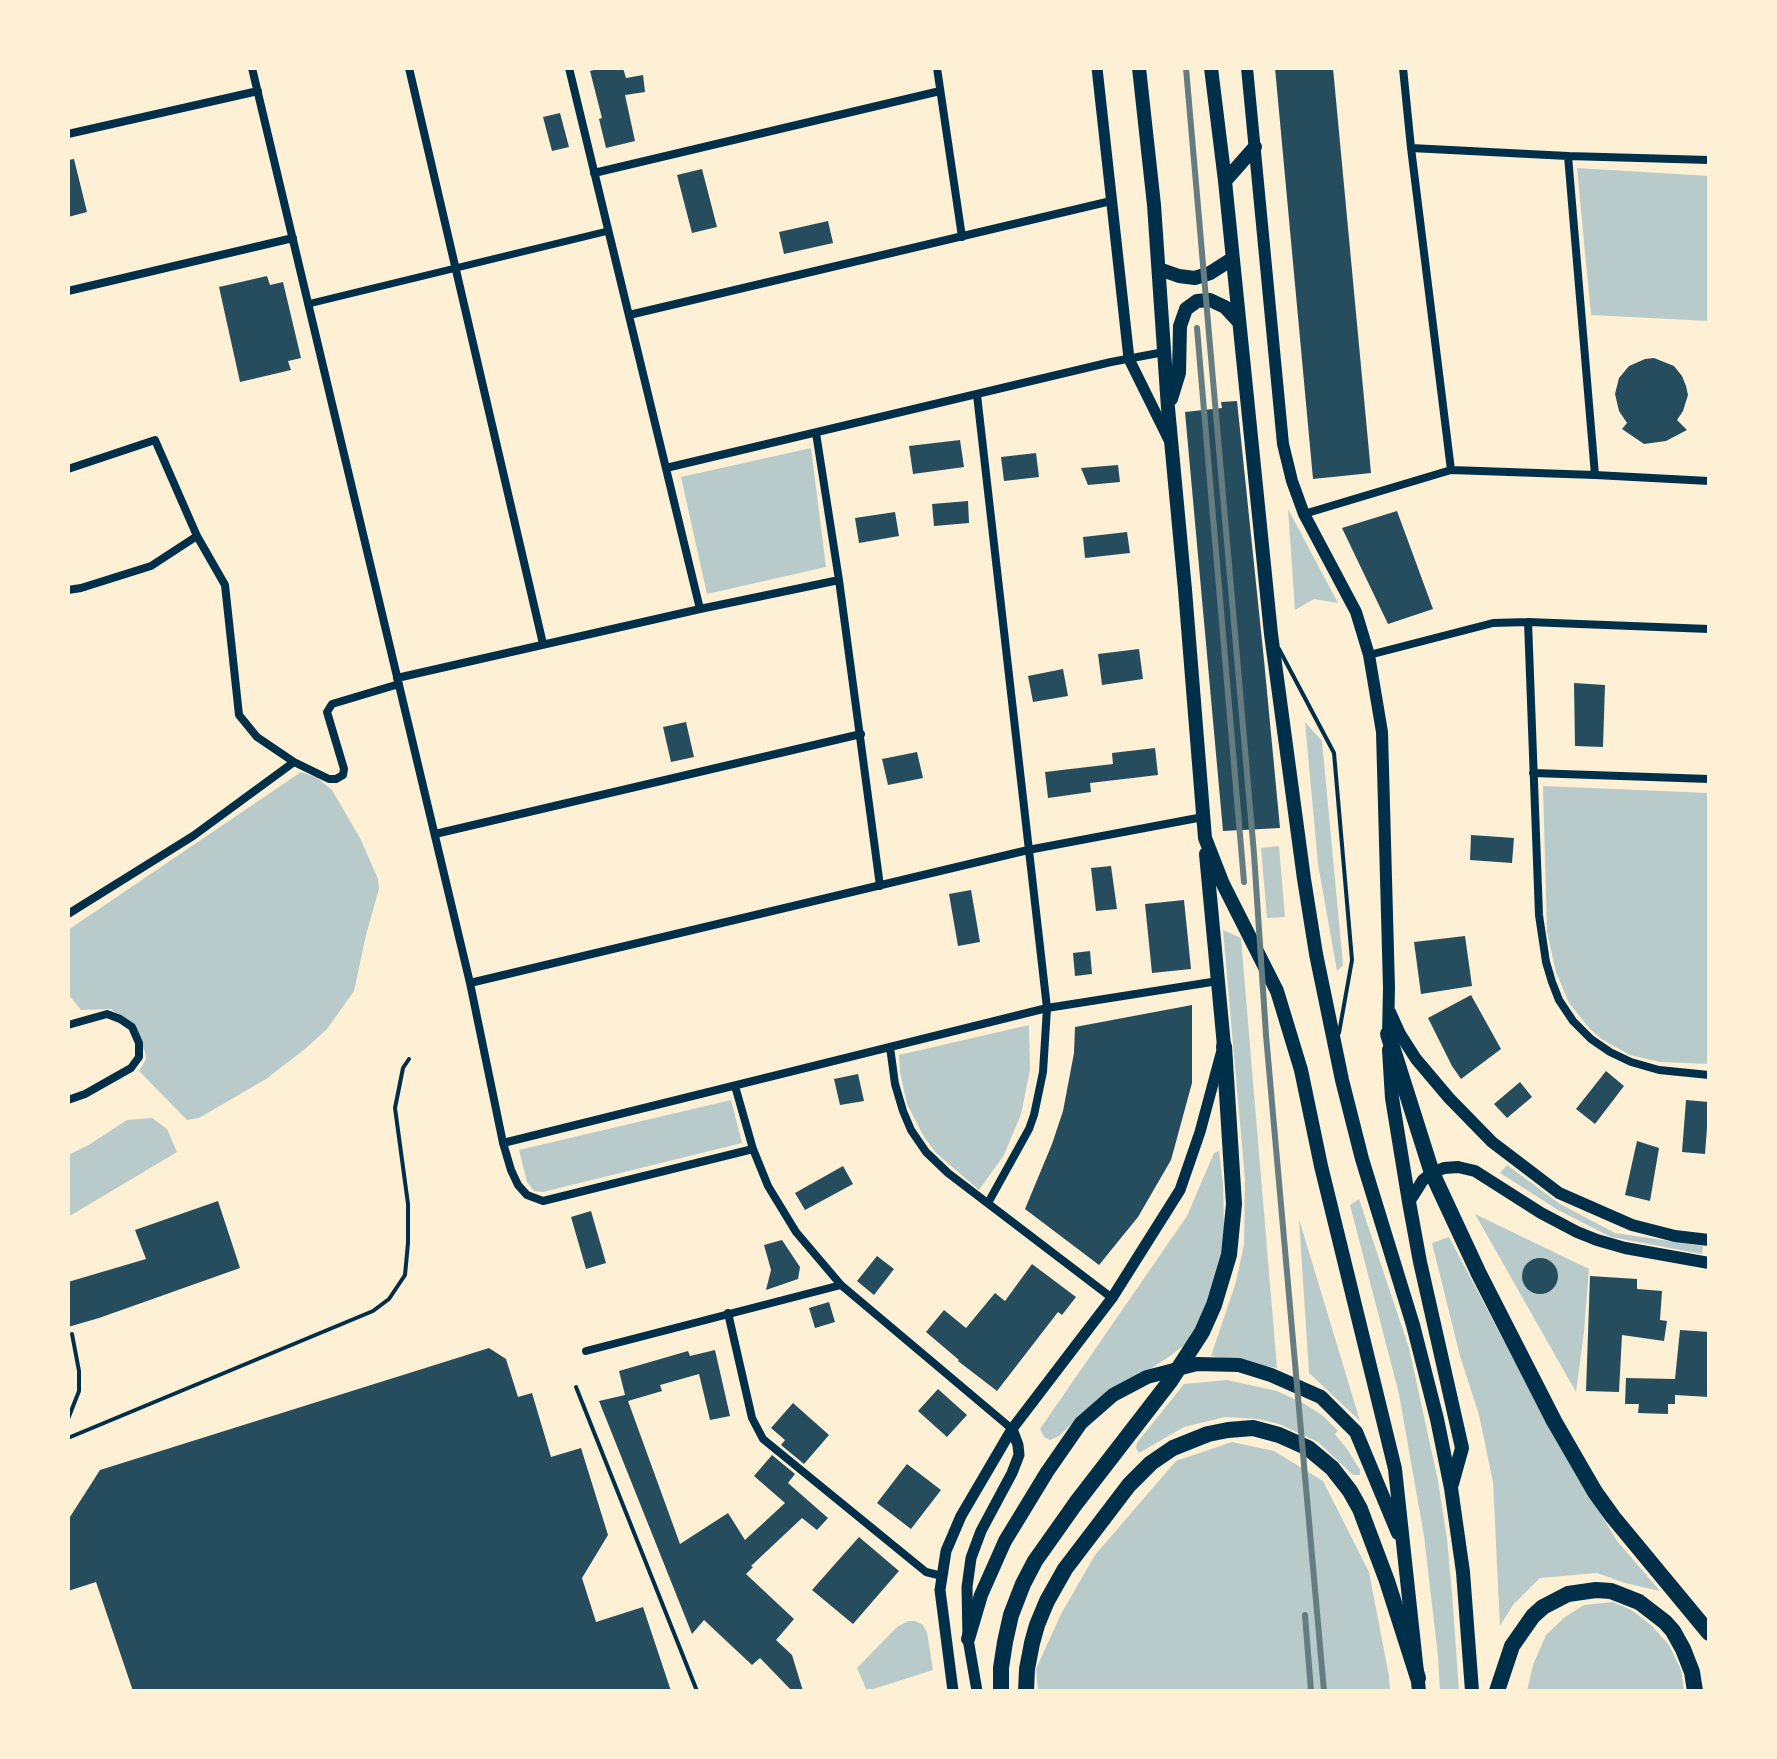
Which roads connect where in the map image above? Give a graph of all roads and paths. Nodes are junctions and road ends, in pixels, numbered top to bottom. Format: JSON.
{"nodes":[{"id":1,"x":252,"y":68,"type":"edge"},
{"id":2,"x":409,"y":68,"type":"edge"},
{"id":3,"x":569,"y":68,"type":"edge"},
{"id":4,"x":937,"y":68,"type":"edge"},
{"id":5,"x":1097,"y":68,"type":"edge"},
{"id":6,"x":1139,"y":68,"type":"edge"},
{"id":7,"x":1211,"y":68,"type":"edge"},
{"id":8,"x":1247,"y":68,"type":"edge"},
{"id":9,"x":1403,"y":68,"type":"edge"},
{"id":10,"x":258,"y":91,"type":"junction"},
{"id":11,"x":940,"y":91,"type":"junction"},
{"id":12,"x":68,"y":134,"type":"edge"},
{"id":13,"x":1255,"y":147,"type":"junction"},
{"id":14,"x":1411,"y":148,"type":"junction"},
{"id":15,"x":1568,"y":156,"type":"junction"},
{"id":16,"x":1709,"y":160,"type":"edge"},
{"id":17,"x":594,"y":173,"type":"junction"},
{"id":18,"x":1225,"y":181,"type":"junction"},
{"id":19,"x":1111,"y":201,"type":"junction"},
{"id":20,"x":608,"y":231,"type":"junction"},
{"id":21,"x":962,"y":237,"type":"junction"},
{"id":22,"x":293,"y":238,"type":"junction"},
{"id":23,"x":1232,"y":259,"type":"junction"},
{"id":24,"x":456,"y":268,"type":"junction"},
{"id":25,"x":1159,"y":269,"type":"junction"},
{"id":26,"x":68,"y":291,"type":"edge"},
{"id":27,"x":308,"y":304,"type":"junction"},
{"id":28,"x":629,"y":315,"type":"junction"},
{"id":29,"x":1238,"y":321,"type":"junction"},
{"id":30,"x":1164,"y":352,"type":"junction"},
{"id":31,"x":1129,"y":359,"type":"junction"},
{"id":32,"x":977,"y":395,"type":"junction"},
{"id":33,"x":1168,"y":408,"type":"junction"},
{"id":34,"x":816,"y":433,"type":"junction"},
{"id":35,"x":1171,"y":445,"type":"junction"},
{"id":36,"x":666,"y":468,"type":"junction"},
{"id":37,"x":68,"y":469,"type":"edge"},
{"id":38,"x":1451,"y":470,"type":"junction"},
{"id":39,"x":1595,"y":475,"type":"junction"},
{"id":40,"x":1709,"y":481,"type":"edge"},
{"id":41,"x":1304,"y":514,"type":"junction"},
{"id":42,"x":197,"y":536,"type":"junction"},
{"id":43,"x":839,"y":580,"type":"junction"},
{"id":44,"x":68,"y":590,"type":"edge"},
{"id":45,"x":700,"y":609,"type":"junction"},
{"id":46,"x":1528,"y":622,"type":"junction"},
{"id":47,"x":1709,"y":629,"type":"edge"},
{"id":48,"x":1271,"y":634,"type":"junction"},
{"id":49,"x":543,"y":644,"type":"junction"},
{"id":50,"x":1369,"y":655,"type":"junction"},
{"id":51,"x":398,"y":681,"type":"junction"},
{"id":52,"x":861,"y":734,"type":"junction"},
{"id":53,"x":294,"y":762,"type":"junction"},
{"id":54,"x":1533,"y":773,"type":"junction"},
{"id":55,"x":1709,"y":779,"type":"edge"},
{"id":56,"x":1203,"y":817,"type":"junction"},
{"id":57,"x":435,"y":834,"type":"junction"},
{"id":58,"x":1205,"y":838,"type":"junction"},
{"id":59,"x":1028,"y":850,"type":"junction"},
{"id":60,"x":880,"y":886,"type":"junction"},
{"id":61,"x":68,"y":914,"type":"edge"},
{"id":62,"x":1218,"y":981,"type":"junction"},
{"id":63,"x":470,"y":983,"type":"junction"},
{"id":64,"x":1047,"y":1008,"type":"junction"},
{"id":65,"x":1388,"y":1008,"type":"junction"},
{"id":66,"x":68,"y":1025,"type":"edge"},
{"id":67,"x":1388,"y":1034,"type":"junction"},
{"id":68,"x":1224,"y":1046,"type":"junction"},
{"id":69,"x":890,"y":1047,"type":"junction"},
{"id":70,"x":1336,"y":1051,"type":"junction"},
{"id":71,"x":409,"y":1059,"type":"dead end"},
{"id":72,"x":1709,"y":1075,"type":"edge"},
{"id":73,"x":735,"y":1086,"type":"junction"},
{"id":74,"x":68,"y":1100,"type":"edge"},
{"id":75,"x":503,"y":1143,"type":"junction"},
{"id":76,"x":753,"y":1149,"type":"junction"},
{"id":77,"x":1432,"y":1173,"type":"junction"},
{"id":78,"x":1409,"y":1202,"type":"junction"},
{"id":79,"x":988,"y":1203,"type":"junction"},
{"id":80,"x":1709,"y":1240,"type":"edge"},
{"id":81,"x":1709,"y":1263,"type":"edge"},
{"id":82,"x":841,"y":1285,"type":"junction"},
{"id":83,"x":1112,"y":1298,"type":"junction"},
{"id":84,"x":728,"y":1313,"type":"junction"},
{"id":85,"x":72,"y":1334,"type":"dead end"},
{"id":86,"x":586,"y":1351,"type":"dead end"},
{"id":87,"x":576,"y":1387,"type":"dead end"},
{"id":88,"x":68,"y":1419,"type":"edge"},
{"id":89,"x":1012,"y":1429,"type":"junction"},
{"id":90,"x":68,"y":1438,"type":"edge"},
{"id":91,"x":1451,"y":1488,"type":"junction"},
{"id":92,"x":1405,"y":1551,"type":"junction"},
{"id":93,"x":942,"y":1576,"type":"junction"},
{"id":94,"x":1709,"y":1633,"type":"edge"},
{"id":95,"x":968,"y":1639,"type":"junction"},
{"id":96,"x":1419,"y":1684,"type":"edge"},
{"id":97,"x":697,"y":1691,"type":"edge"},
{"id":98,"x":953,"y":1691,"type":"edge"},
{"id":99,"x":977,"y":1691,"type":"edge"},
{"id":100,"x":1001,"y":1691,"type":"edge"},
{"id":101,"x":1026,"y":1691,"type":"edge"},
{"id":102,"x":1472,"y":1691,"type":"edge"},
{"id":103,"x":1497,"y":1691,"type":"edge"},
{"id":104,"x":1695,"y":1691,"type":"edge"}],
"edges":[{"from":1,"to":10,"type":"street"},
{"from":2,"to":24,"type":"street"},
{"from":3,"to":17,"type":"street"},
{"from":4,"to":11,"type":"street"},
{"from":5,"to":19,"type":"street"},
{"from":6,"to":25,"type":"main road"},
{"from":7,"to":18,"type":"main road"},
{"from":8,"to":13,"type":"main road"},
{"from":9,"to":14,"type":"street"},
{"from":10,"to":12,"type":"street"},
{"from":10,"to":22,"type":"street"},
{"from":11,"to":17,"type":"street"},
{"from":11,"to":21,"type":"street"},
{"from":13,"to":18,"type":"main road"},
{"from":13,"to":41,"type":"main road"},
{"from":14,"to":15,"type":"street"},
{"from":14,"to":38,"type":"street"},
{"from":15,"to":16,"type":"street"},
{"from":15,"to":39,"type":"street"},
{"from":17,"to":20,"type":"street"},
{"from":18,"to":23,"type":"main road"},
{"from":19,"to":21,"type":"street"},
{"from":19,"to":31,"type":"street"},
{"from":20,"to":24,"type":"street"},
{"from":20,"to":28,"type":"street"},
{"from":21,"to":28,"type":"street"},
{"from":22,"to":26,"type":"street"},
{"from":22,"to":27,"type":"street"},
{"from":23,"to":25,"type":"main road"},
{"from":23,"to":29,"type":"main road"},
{"from":24,"to":27,"type":"street"},
{"from":24,"to":49,"type":"street"},
{"from":25,"to":30,"type":"main road"},
{"from":27,"to":51,"type":"street"},
{"from":28,"to":36,"type":"street"},
{"from":29,"to":33,"type":"main road"},
{"from":29,"to":48,"type":"main road"},
{"from":30,"to":31,"type":"street"},
{"from":30,"to":33,"type":"main road"},
{"from":31,"to":32,"type":"street"},
{"from":31,"to":35,"type":"street"},
{"from":32,"to":34,"type":"street"},
{"from":32,"to":59,"type":"street"},
{"from":33,"to":35,"type":"main road"},
{"from":34,"to":36,"type":"street"},
{"from":34,"to":43,"type":"street"},
{"from":35,"to":56,"type":"main road"},
{"from":36,"to":45,"type":"street"},
{"from":37,"to":42,"type":"street"},
{"from":38,"to":39,"type":"street"},
{"from":38,"to":41,"type":"street"},
{"from":39,"to":40,"type":"street"},
{"from":41,"to":50,"type":"main road"},
{"from":42,"to":44,"type":"street"},
{"from":42,"to":53,"type":"street"},
{"from":43,"to":45,"type":"street"},
{"from":43,"to":52,"type":"street"},
{"from":45,"to":49,"type":"street"},
{"from":46,"to":47,"type":"street"},
{"from":46,"to":50,"type":"street"},
{"from":46,"to":54,"type":"street"},
{"from":48,"to":70,"type":"main road"},
{"from":48,"to":70,"type":"lane"},
{"from":49,"to":51,"type":"street"},
{"from":50,"to":65,"type":"main road"},
{"from":51,"to":53,"type":"street"},
{"from":51,"to":57,"type":"street"},
{"from":52,"to":57,"type":"street"},
{"from":52,"to":60,"type":"street"},
{"from":53,"to":61,"type":"street"},
{"from":54,"to":55,"type":"street"},
{"from":54,"to":72,"type":"street"},
{"from":56,"to":58,"type":"main road"},
{"from":56,"to":59,"type":"street"},
{"from":57,"to":63,"type":"street"},
{"from":58,"to":62,"type":"main road"},
{"from":58,"to":92,"type":"main road"},
{"from":59,"to":60,"type":"street"},
{"from":59,"to":64,"type":"street"},
{"from":60,"to":63,"type":"street"},
{"from":62,"to":64,"type":"street"},
{"from":62,"to":68,"type":"main road"},
{"from":63,"to":75,"type":"street"},
{"from":64,"to":69,"type":"street"},
{"from":64,"to":79,"type":"street"},
{"from":65,"to":67,"type":"main road"},
{"from":65,"to":80,"type":"main road"},
{"from":66,"to":74,"type":"street"},
{"from":67,"to":77,"type":"highway"},
{"from":67,"to":78,"type":"main road"},
{"from":68,"to":83,"type":"street"},
{"from":68,"to":100,"type":"highway"},
{"from":69,"to":73,"type":"street"},
{"from":69,"to":79,"type":"street"},
{"from":70,"to":91,"type":"main road"},
{"from":71,"to":90,"type":"lane"},
{"from":73,"to":75,"type":"street"},
{"from":73,"to":76,"type":"street"},
{"from":75,"to":76,"type":"street"},
{"from":76,"to":82,"type":"street"},
{"from":77,"to":78,"type":"main road"},
{"from":77,"to":81,"type":"main road"},
{"from":77,"to":94,"type":"highway"},
{"from":78,"to":91,"type":"main road"},
{"from":79,"to":83,"type":"street"},
{"from":82,"to":84,"type":"street"},
{"from":82,"to":89,"type":"street"},
{"from":83,"to":89,"type":"street"},
{"from":84,"to":86,"type":"street"},
{"from":84,"to":93,"type":"street"},
{"from":85,"to":88,"type":"lane"},
{"from":87,"to":97,"type":"lane"},
{"from":89,"to":93,"type":"street"},
{"from":89,"to":95,"type":"street"},
{"from":91,"to":102,"type":"main road"},
{"from":92,"to":95,"type":"main road"},
{"from":92,"to":96,"type":"main road"},
{"from":93,"to":98,"type":"street"},
{"from":95,"to":99,"type":"street"},
{"from":96,"to":101,"type":"highway"},
{"from":103,"to":104,"type":"highway"}]}
